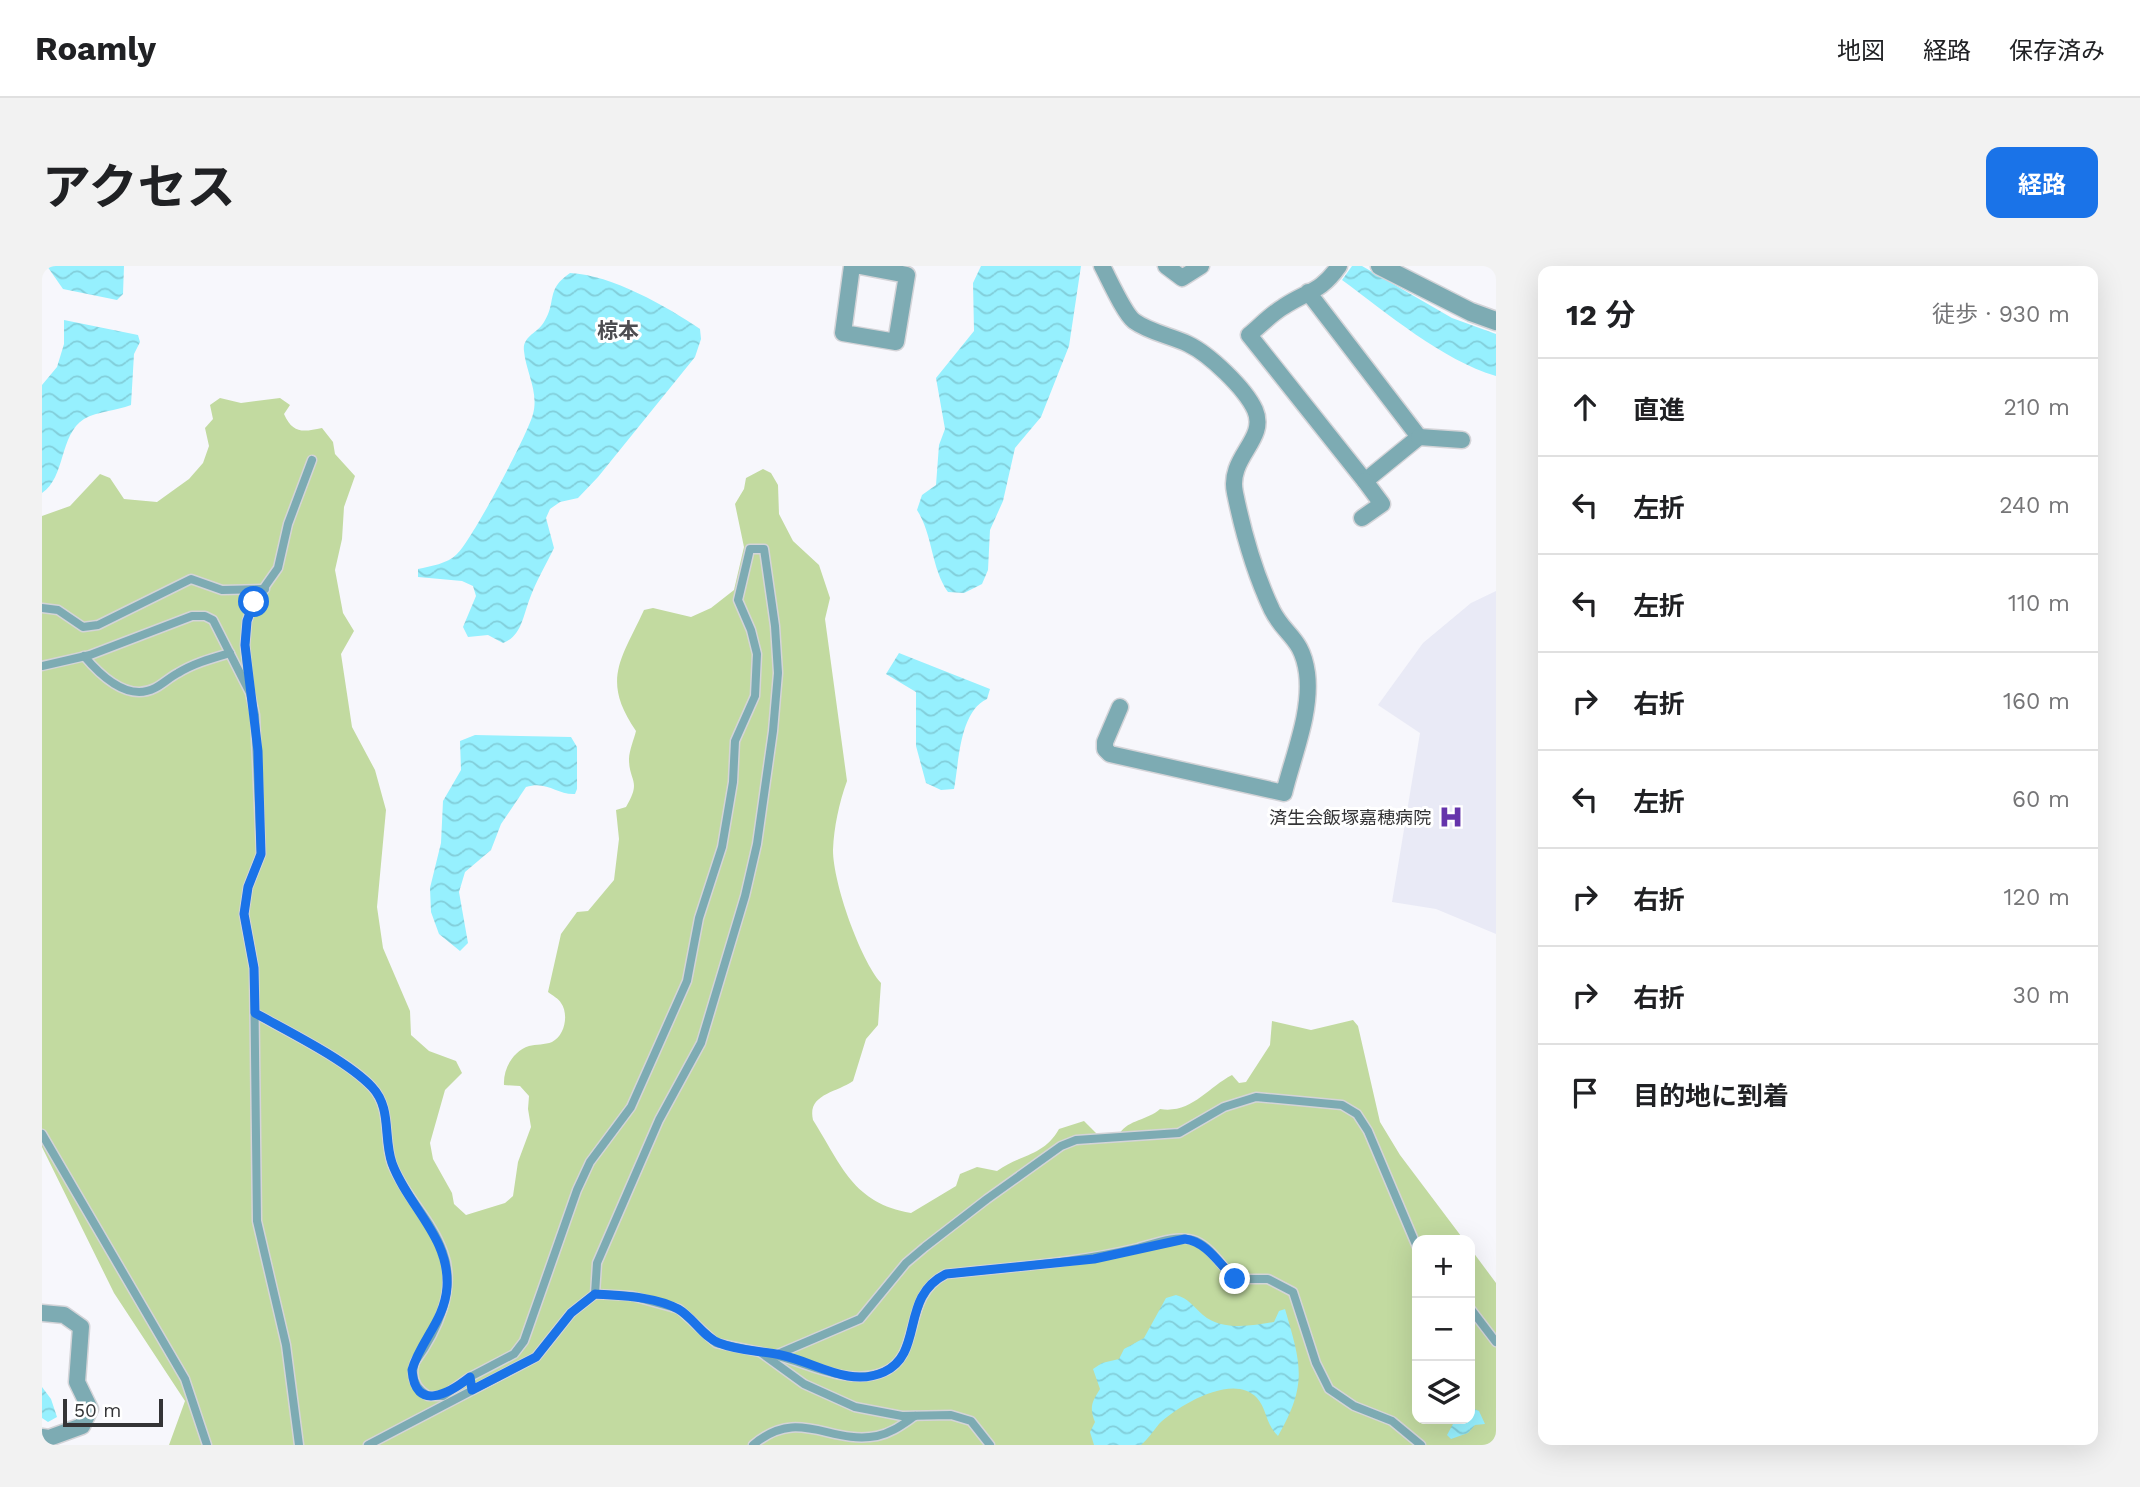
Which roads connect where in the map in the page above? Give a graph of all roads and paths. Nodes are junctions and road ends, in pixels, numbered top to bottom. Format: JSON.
{"nodes":[{"id":1,"x":852,"y":266,"type":"edge"},
{"id":2,"x":860,"y":266,"type":"edge"},
{"id":3,"x":1102,"y":266,"type":"edge"},
{"id":4,"x":1166,"y":266,"type":"edge"},
{"id":5,"x":1201,"y":266,"type":"edge"},
{"id":6,"x":1339,"y":266,"type":"edge"},
{"id":7,"x":1380,"y":266,"type":"edge"},
{"id":8,"x":1308,"y":292,"type":"junction"},
{"id":9,"x":1496,"y":321,"type":"edge"},
{"id":10,"x":1419,"y":437,"type":"junction"},
{"id":11,"x":1462,"y":440,"type":"dead end"},
{"id":12,"x":312,"y":460,"type":"dead end"},
{"id":13,"x":1365,"y":481,"type":"junction"},
{"id":14,"x":1362,"y":518,"type":"dead end"},
{"id":15,"x":265,"y":589,"type":"junction"},
{"id":16,"x":42,"y":608,"type":"edge"},
{"id":17,"x":230,"y":653,"type":"junction"},
{"id":18,"x":84,"y":656,"type":"junction"},
{"id":19,"x":42,"y":666,"type":"edge"},
{"id":20,"x":250,"y":693,"type":"junction"},
{"id":21,"x":1119,"y":707,"type":"dead end"},
{"id":22,"x":255,"y":1013,"type":"junction"},
{"id":23,"x":42,"y":1134,"type":"edge"},
{"id":24,"x":1412,"y":1235,"type":"edge"},
{"id":25,"x":595,"y":1294,"type":"junction"},
{"id":26,"x":42,"y":1313,"type":"edge"},
{"id":27,"x":1475,"y":1315,"type":"edge"},
{"id":28,"x":1496,"y":1342,"type":"edge"},
{"id":29,"x":760,"y":1352,"type":"junction"},
{"id":30,"x":778,"y":1354,"type":"junction"},
{"id":31,"x":470,"y":1377,"type":"junction"},
{"id":32,"x":472,"y":1390,"type":"junction"},
{"id":33,"x":915,"y":1416,"type":"junction"},
{"id":34,"x":42,"y":1437,"type":"edge"},
{"id":35,"x":207,"y":1445,"type":"edge"},
{"id":36,"x":299,"y":1445,"type":"edge"},
{"id":37,"x":368,"y":1445,"type":"edge"},
{"id":38,"x":753,"y":1445,"type":"edge"},
{"id":39,"x":990,"y":1445,"type":"edge"},
{"id":40,"x":1421,"y":1445,"type":"edge"}],
"edges":[{"from":1,"to":2,"type":"street"},
{"from":3,"to":21,"type":"street"},
{"from":4,"to":5,"type":"street"},
{"from":6,"to":8,"type":"street"},
{"from":7,"to":9,"type":"street"},
{"from":8,"to":10,"type":"street"},
{"from":8,"to":13,"type":"street"},
{"from":10,"to":11,"type":"street"},
{"from":10,"to":13,"type":"street"},
{"from":12,"to":15,"type":"lane"},
{"from":13,"to":14,"type":"street"},
{"from":15,"to":16,"type":"lane"},
{"from":15,"to":20,"type":"lane"},
{"from":17,"to":18,"type":"lane"},
{"from":17,"to":18,"type":"lane"},
{"from":17,"to":20,"type":"lane"},
{"from":18,"to":19,"type":"lane"},
{"from":20,"to":22,"type":"lane"},
{"from":22,"to":31,"type":"lane"},
{"from":22,"to":36,"type":"lane"},
{"from":23,"to":35,"type":"lane"},
{"from":24,"to":30,"type":"lane"},
{"from":25,"to":29,"type":"lane"},
{"from":25,"to":31,"type":"lane"},
{"from":25,"to":32,"type":"lane"},
{"from":26,"to":34,"type":"street"},
{"from":27,"to":28,"type":"lane"},
{"from":29,"to":30,"type":"lane"},
{"from":29,"to":33,"type":"lane"},
{"from":30,"to":40,"type":"lane"},
{"from":31,"to":32,"type":"lane"},
{"from":32,"to":37,"type":"lane"},
{"from":33,"to":38,"type":"lane"},
{"from":33,"to":39,"type":"lane"}]}
